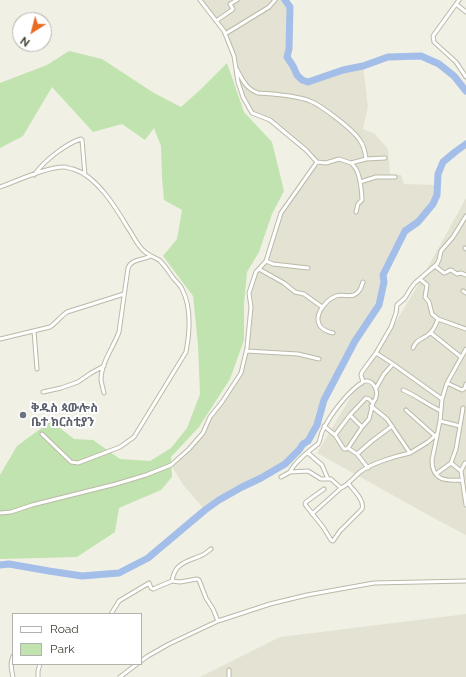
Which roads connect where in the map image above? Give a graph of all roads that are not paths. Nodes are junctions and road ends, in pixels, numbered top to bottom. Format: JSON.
{"nodes":[{"id":1,"x":200,"y":0,"type":"edge"},
{"id":2,"x":237,"y":0,"type":"edge"},
{"id":3,"x":275,"y":0,"type":"edge"},
{"id":4,"x":459,"y":0,"type":"edge"},
{"id":5,"x":456,"y":4,"type":"junction"},
{"id":6,"x":466,"y":12,"type":"edge"},
{"id":7,"x":216,"y":21,"type":"junction"},
{"id":8,"x":225,"y":34,"type":"junction"},
{"id":9,"x":236,"y":68,"type":"junction"},
{"id":10,"x":466,"y":78,"type":"edge"},
{"id":11,"x":386,"y":158,"type":"dead end"},
{"id":12,"x":366,"y":159,"type":"junction"},
{"id":13,"x":317,"y":162,"type":"junction"},
{"id":14,"x":351,"y":163,"type":"junction"},
{"id":15,"x":34,"y":175,"type":"junction"},
{"id":16,"x":85,"y":175,"type":"junction"},
{"id":17,"x":395,"y":177,"type":"dead end"},
{"id":18,"x":360,"y":182,"type":"junction"},
{"id":19,"x":0,"y":187,"type":"edge"},
{"id":20,"x":356,"y":212,"type":"dead end"},
{"id":21,"x":466,"y":216,"type":"edge"},
{"id":22,"x":460,"y":226,"type":"junction"},
{"id":23,"x":466,"y":227,"type":"edge"},
{"id":24,"x":151,"y":256,"type":"junction"},
{"id":25,"x":266,"y":261,"type":"junction"},
{"id":26,"x":435,"y":266,"type":"junction"},
{"id":27,"x":308,"y":268,"type":"dead end"},
{"id":28,"x":259,"y":269,"type":"junction"},
{"id":29,"x":466,"y":274,"type":"edge"},
{"id":30,"x":420,"y":279,"type":"junction"},
{"id":31,"x":363,"y":282,"type":"dead end"},
{"id":32,"x":124,"y":294,"type":"junction"},
{"id":33,"x":322,"y":307,"type":"junction"},
{"id":34,"x":438,"y":319,"type":"junction"},
{"id":35,"x":466,"y":329,"type":"edge"},
{"id":36,"x":34,"y":331,"type":"junction"},
{"id":37,"x":333,"y":333,"type":"dead end"},
{"id":38,"x":431,"y":333,"type":"junction"},
{"id":39,"x":0,"y":340,"type":"edge"},
{"id":40,"x":413,"y":348,"type":"dead end"},
{"id":41,"x":466,"y":349,"type":"edge"},
{"id":42,"x":246,"y":351,"type":"junction"},
{"id":43,"x":376,"y":353,"type":"junction"},
{"id":44,"x":461,"y":357,"type":"junction"},
{"id":45,"x":319,"y":358,"type":"dead end"},
{"id":46,"x":393,"y":364,"type":"junction"},
{"id":47,"x":104,"y":366,"type":"junction"},
{"id":48,"x":37,"y":369,"type":"dead end"},
{"id":49,"x":363,"y":382,"type":"junction"},
{"id":50,"x":447,"y":383,"type":"junction"},
{"id":51,"x":466,"y":384,"type":"edge"},
{"id":52,"x":376,"y":388,"type":"junction"},
{"id":53,"x":403,"y":390,"type":"dead end"},
{"id":54,"x":43,"y":392,"type":"dead end"},
{"id":55,"x":104,"y":393,"type":"dead end"},
{"id":56,"x":442,"y":399,"type":"junction"},
{"id":57,"x":372,"y":404,"type":"junction"},
{"id":58,"x":463,"y":408,"type":"dead end"},
{"id":59,"x":406,"y":410,"type":"dead end"},
{"id":60,"x":441,"y":411,"type":"junction"},
{"id":61,"x":350,"y":415,"type":"junction"},
{"id":62,"x":440,"y":421,"type":"junction"},
{"id":63,"x":324,"y":426,"type":"junction"},
{"id":64,"x":392,"y":426,"type":"junction"},
{"id":65,"x":460,"y":426,"type":"junction"},
{"id":66,"x":362,"y":427,"type":"junction"},
{"id":67,"x":42,"y":434,"type":"dead end"},
{"id":68,"x":436,"y":434,"type":"junction"},
{"id":69,"x":335,"y":435,"type":"junction"},
{"id":70,"x":348,"y":448,"type":"junction"},
{"id":71,"x":308,"y":453,"type":"junction"},
{"id":72,"x":410,"y":453,"type":"junction"},
{"id":73,"x":357,"y":454,"type":"junction"},
{"id":74,"x":466,"y":459,"type":"edge"},
{"id":75,"x":451,"y":463,"type":"junction"},
{"id":76,"x":465,"y":463,"type":"edge"},
{"id":77,"x":368,"y":468,"type":"junction"},
{"id":78,"x":461,"y":471,"type":"junction"},
{"id":79,"x":290,"y":472,"type":"junction"},
{"id":80,"x":436,"y":474,"type":"junction"},
{"id":81,"x":281,"y":477,"type":"dead end"},
{"id":82,"x":328,"y":479,"type":"junction"},
{"id":83,"x":462,"y":480,"type":"junction"},
{"id":84,"x":348,"y":483,"type":"junction"},
{"id":85,"x":341,"y":488,"type":"junction"},
{"id":86,"x":324,"y":489,"type":"dead end"},
{"id":87,"x":465,"y":495,"type":"edge"},
{"id":88,"x":466,"y":505,"type":"edge"},
{"id":89,"x":0,"y":513,"type":"edge"},
{"id":90,"x":312,"y":514,"type":"junction"},
{"id":91,"x":211,"y":549,"type":"dead end"},
{"id":92,"x":172,"y":581,"type":"junction"},
{"id":93,"x":466,"y":581,"type":"edge"},
{"id":94,"x":112,"y":613,"type":"edge"},
{"id":95,"x":218,"y":621,"type":"junction"},
{"id":96,"x":12,"y":659,"type":"edge"},
{"id":97,"x":142,"y":660,"type":"edge"},
{"id":98,"x":40,"y":665,"type":"edge"},
{"id":99,"x":136,"y":665,"type":"edge"},
{"id":100,"x":229,"y":670,"type":"dead end"},
{"id":101,"x":13,"y":677,"type":"edge"},
{"id":102,"x":38,"y":677,"type":"edge"},
{"id":103,"x":120,"y":677,"type":"edge"},
{"id":104,"x":229,"y":677,"type":"edge"}],
"edges":[{"from":1,"to":7,"type":"street"},
{"from":2,"to":7,"type":"street"},
{"from":3,"to":8,"type":"street"},
{"from":4,"to":5,"type":"street"},
{"from":5,"to":6,"type":"street"},
{"from":5,"to":10,"type":"street"},
{"from":7,"to":8,"type":"street"},
{"from":8,"to":9,"type":"street"},
{"from":9,"to":12,"type":"street"},
{"from":9,"to":13,"type":"street"},
{"from":11,"to":12,"type":"street"},
{"from":12,"to":14,"type":"street"},
{"from":13,"to":14,"type":"street"},
{"from":13,"to":25,"type":"street"},
{"from":14,"to":18,"type":"street"},
{"from":15,"to":16,"type":"street"},
{"from":15,"to":16,"type":"street"},
{"from":15,"to":19,"type":"street"},
{"from":16,"to":24,"type":"street"},
{"from":17,"to":18,"type":"street"},
{"from":18,"to":20,"type":"street"},
{"from":21,"to":22,"type":"street"},
{"from":22,"to":23,"type":"street"},
{"from":22,"to":26,"type":"street"},
{"from":24,"to":32,"type":"street"},
{"from":24,"to":67,"type":"street"},
{"from":25,"to":27,"type":"street"},
{"from":25,"to":28,"type":"street"},
{"from":26,"to":29,"type":"street"},
{"from":26,"to":30,"type":"street"},
{"from":28,"to":33,"type":"street"},
{"from":28,"to":42,"type":"street"},
{"from":30,"to":34,"type":"street"},
{"from":30,"to":43,"type":"street"},
{"from":31,"to":33,"type":"street"},
{"from":32,"to":36,"type":"street"},
{"from":32,"to":47,"type":"street"},
{"from":33,"to":37,"type":"street"},
{"from":34,"to":35,"type":"street"},
{"from":34,"to":38,"type":"street"},
{"from":36,"to":39,"type":"street"},
{"from":36,"to":48,"type":"street"},
{"from":38,"to":40,"type":"street"},
{"from":38,"to":44,"type":"street"},
{"from":41,"to":44,"type":"street"},
{"from":42,"to":45,"type":"street"},
{"from":42,"to":89,"type":"street"},
{"from":43,"to":46,"type":"street"},
{"from":43,"to":49,"type":"street"},
{"from":44,"to":50,"type":"street"},
{"from":46,"to":52,"type":"street"},
{"from":46,"to":56,"type":"street"},
{"from":47,"to":54,"type":"street"},
{"from":47,"to":55,"type":"street"},
{"from":49,"to":52,"type":"street"},
{"from":49,"to":63,"type":"street"},
{"from":50,"to":51,"type":"street"},
{"from":50,"to":56,"type":"street"},
{"from":52,"to":57,"type":"street"},
{"from":53,"to":60,"type":"street"},
{"from":56,"to":60,"type":"street"},
{"from":57,"to":61,"type":"street"},
{"from":57,"to":64,"type":"street"},
{"from":57,"to":66,"type":"street"},
{"from":58,"to":65,"type":"street"},
{"from":59,"to":68,"type":"street"},
{"from":60,"to":62,"type":"street"},
{"from":61,"to":66,"type":"street"},
{"from":61,"to":69,"type":"street"},
{"from":62,"to":65,"type":"street"},
{"from":62,"to":68,"type":"street"},
{"from":63,"to":69,"type":"street"},
{"from":63,"to":71,"type":"street"},
{"from":64,"to":72,"type":"street"},
{"from":64,"to":73,"type":"street"},
{"from":65,"to":75,"type":"street"},
{"from":66,"to":70,"type":"street"},
{"from":68,"to":72,"type":"street"},
{"from":68,"to":80,"type":"street"},
{"from":69,"to":70,"type":"street"},
{"from":70,"to":73,"type":"street"},
{"from":71,"to":79,"type":"street"},
{"from":71,"to":82,"type":"street"},
{"from":72,"to":77,"type":"street"},
{"from":73,"to":77,"type":"street"},
{"from":74,"to":76,"type":"street"},
{"from":75,"to":78,"type":"street"},
{"from":75,"to":80,"type":"street"},
{"from":76,"to":78,"type":"street"},
{"from":77,"to":84,"type":"street"},
{"from":78,"to":83,"type":"street"},
{"from":79,"to":81,"type":"street"},
{"from":79,"to":82,"type":"street"},
{"from":80,"to":83,"type":"street"},
{"from":82,"to":85,"type":"street"},
{"from":83,"to":87,"type":"street"},
{"from":84,"to":85,"type":"street"},
{"from":84,"to":90,"type":"street"},
{"from":85,"to":90,"type":"street"},
{"from":86,"to":90,"type":"street"},
{"from":87,"to":88,"type":"street"},
{"from":91,"to":92,"type":"street"},
{"from":92,"to":94,"type":"street"},
{"from":92,"to":95,"type":"street"},
{"from":93,"to":95,"type":"street"},
{"from":95,"to":97,"type":"street"},
{"from":96,"to":101,"type":"street"},
{"from":98,"to":102,"type":"street"},
{"from":99,"to":103,"type":"street"},
{"from":100,"to":104,"type":"street"}]}
